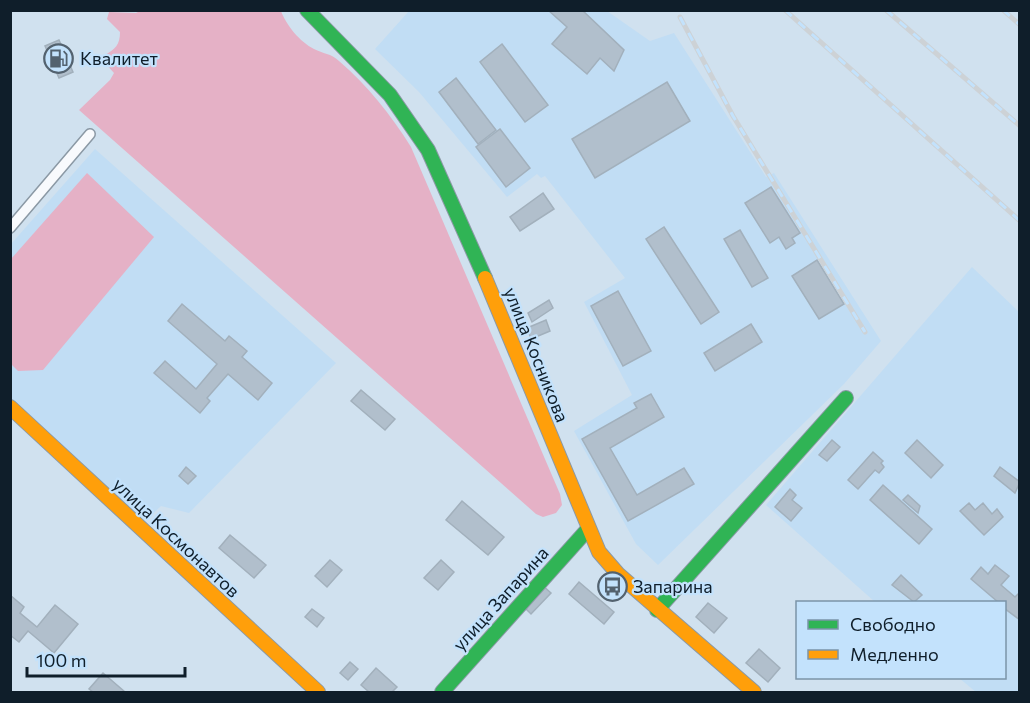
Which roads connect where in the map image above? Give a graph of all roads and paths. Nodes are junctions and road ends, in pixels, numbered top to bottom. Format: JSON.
{"nodes":[{"id":1,"x":307,"y":10,"type":"edge"},
{"id":2,"x":90,"y":134,"type":"dead end"},
{"id":3,"x":10,"y":228,"type":"edge"},
{"id":4,"x":846,"y":398,"type":"dead end"},
{"id":5,"x":10,"y":407,"type":"edge"},
{"id":6,"x":588,"y":529,"type":"junction"},
{"id":7,"x":657,"y":610,"type":"junction"},
{"id":8,"x":318,"y":693,"type":"edge"},
{"id":9,"x":442,"y":693,"type":"edge"},
{"id":10,"x":754,"y":693,"type":"edge"}],
"edges":[{"from":1,"to":6,"type":"street","name":"улица Косникова"},
{"from":2,"to":3,"type":"street"},
{"from":4,"to":7,"type":"street"},
{"from":5,"to":8,"type":"street","name":"улица Космонавтов"},
{"from":6,"to":7,"type":"street","name":"улица Косникова"},
{"from":6,"to":9,"type":"street","name":"улица Запарина"},
{"from":7,"to":10,"type":"street","name":"улица Косникова"}]}
